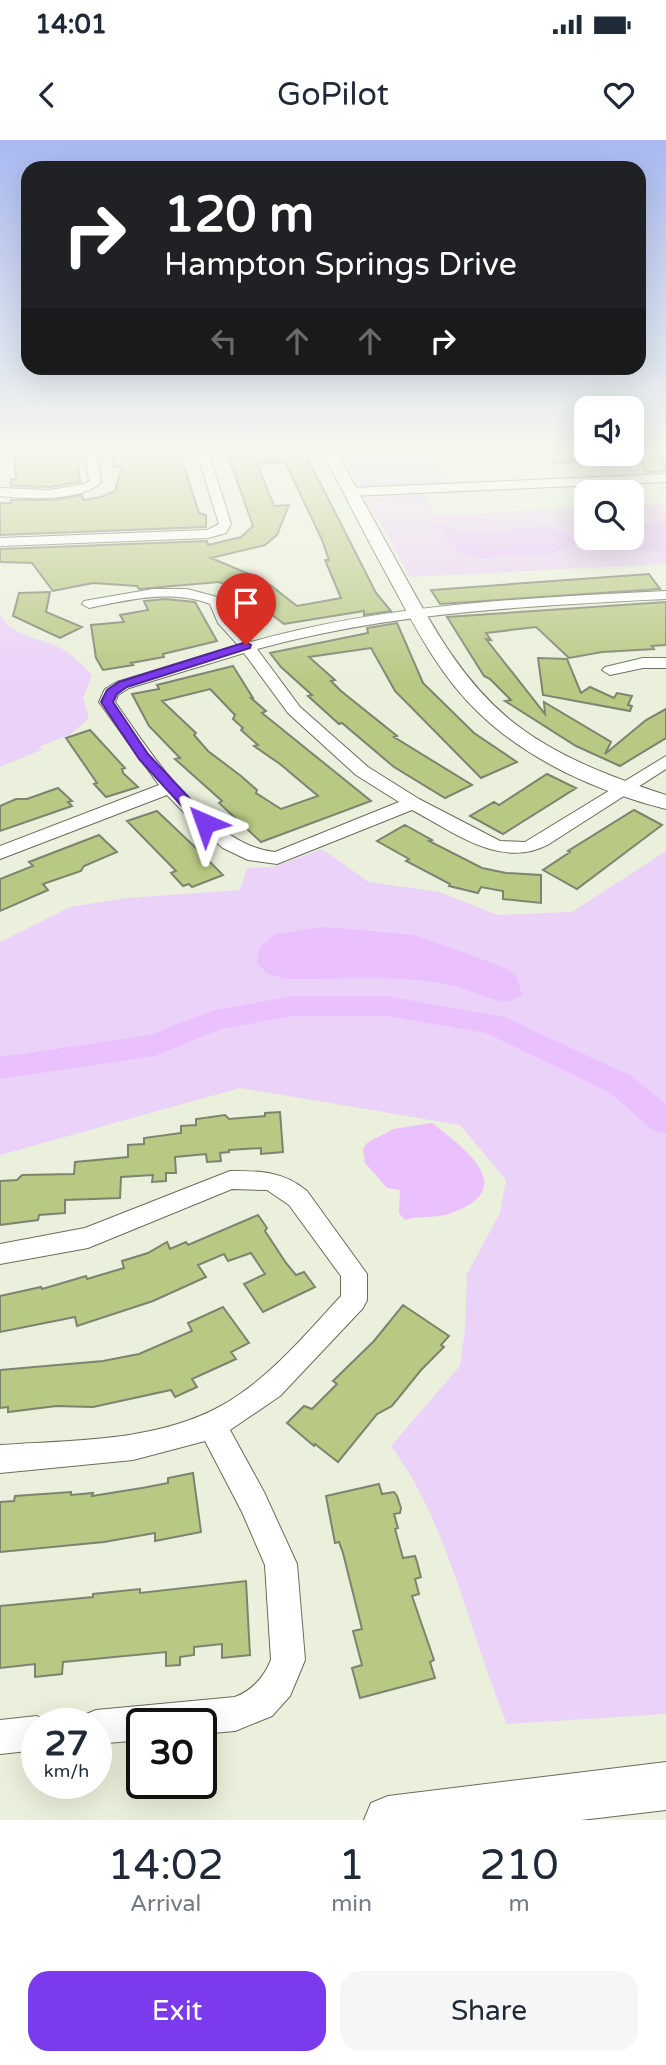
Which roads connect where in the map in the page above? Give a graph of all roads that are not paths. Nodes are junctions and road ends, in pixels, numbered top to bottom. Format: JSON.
{"nodes":[{"id":1,"x":224,"y":525,"type":"edge"},
{"id":2,"x":369,"y":525,"type":"edge"},
{"id":3,"x":0,"y":542,"type":"edge"},
{"id":4,"x":666,"y":595,"type":"edge"},
{"id":5,"x":89,"y":604,"type":"dead end"},
{"id":6,"x":416,"y":614,"type":"junction"},
{"id":7,"x":246,"y":645,"type":"junction"},
{"id":8,"x":666,"y":663,"type":"edge"},
{"id":9,"x":610,"y":670,"type":"dead end"},
{"id":10,"x":666,"y":761,"type":"edge"},
{"id":11,"x":172,"y":787,"type":"junction"},
{"id":12,"x":622,"y":788,"type":"junction"},
{"id":13,"x":666,"y":802,"type":"edge"},
{"id":14,"x":413,"y":803,"type":"junction"},
{"id":15,"x":0,"y":853,"type":"edge"},
{"id":16,"x":0,"y":1254,"type":"edge"},
{"id":17,"x":212,"y":1425,"type":"junction"},
{"id":18,"x":0,"y":1459,"type":"edge"},
{"id":19,"x":112,"y":1726,"type":"edge"},
{"id":20,"x":21,"y":1735,"type":"edge"},
{"id":21,"x":0,"y":1737,"type":"edge"},
{"id":22,"x":666,"y":1786,"type":"edge"},
{"id":23,"x":388,"y":1820,"type":"edge"}],
"edges":[{"from":1,"to":3,"type":"street"},
{"from":2,"to":6,"type":"street"},
{"from":4,"to":6,"type":"street"},
{"from":5,"to":7,"type":"street"},
{"from":6,"to":7,"type":"street"},
{"from":6,"to":12,"type":"street"},
{"from":7,"to":11,"type":"street"},
{"from":7,"to":14,"type":"street"},
{"from":8,"to":9,"type":"street"},
{"from":10,"to":12,"type":"street"},
{"from":11,"to":14,"type":"street"},
{"from":11,"to":15,"type":"street"},
{"from":12,"to":13,"type":"street"},
{"from":12,"to":14,"type":"street"},
{"from":16,"to":17,"type":"street"},
{"from":17,"to":18,"type":"street"},
{"from":17,"to":19,"type":"street"},
{"from":20,"to":21,"type":"street"},
{"from":22,"to":23,"type":"main road"}]}
